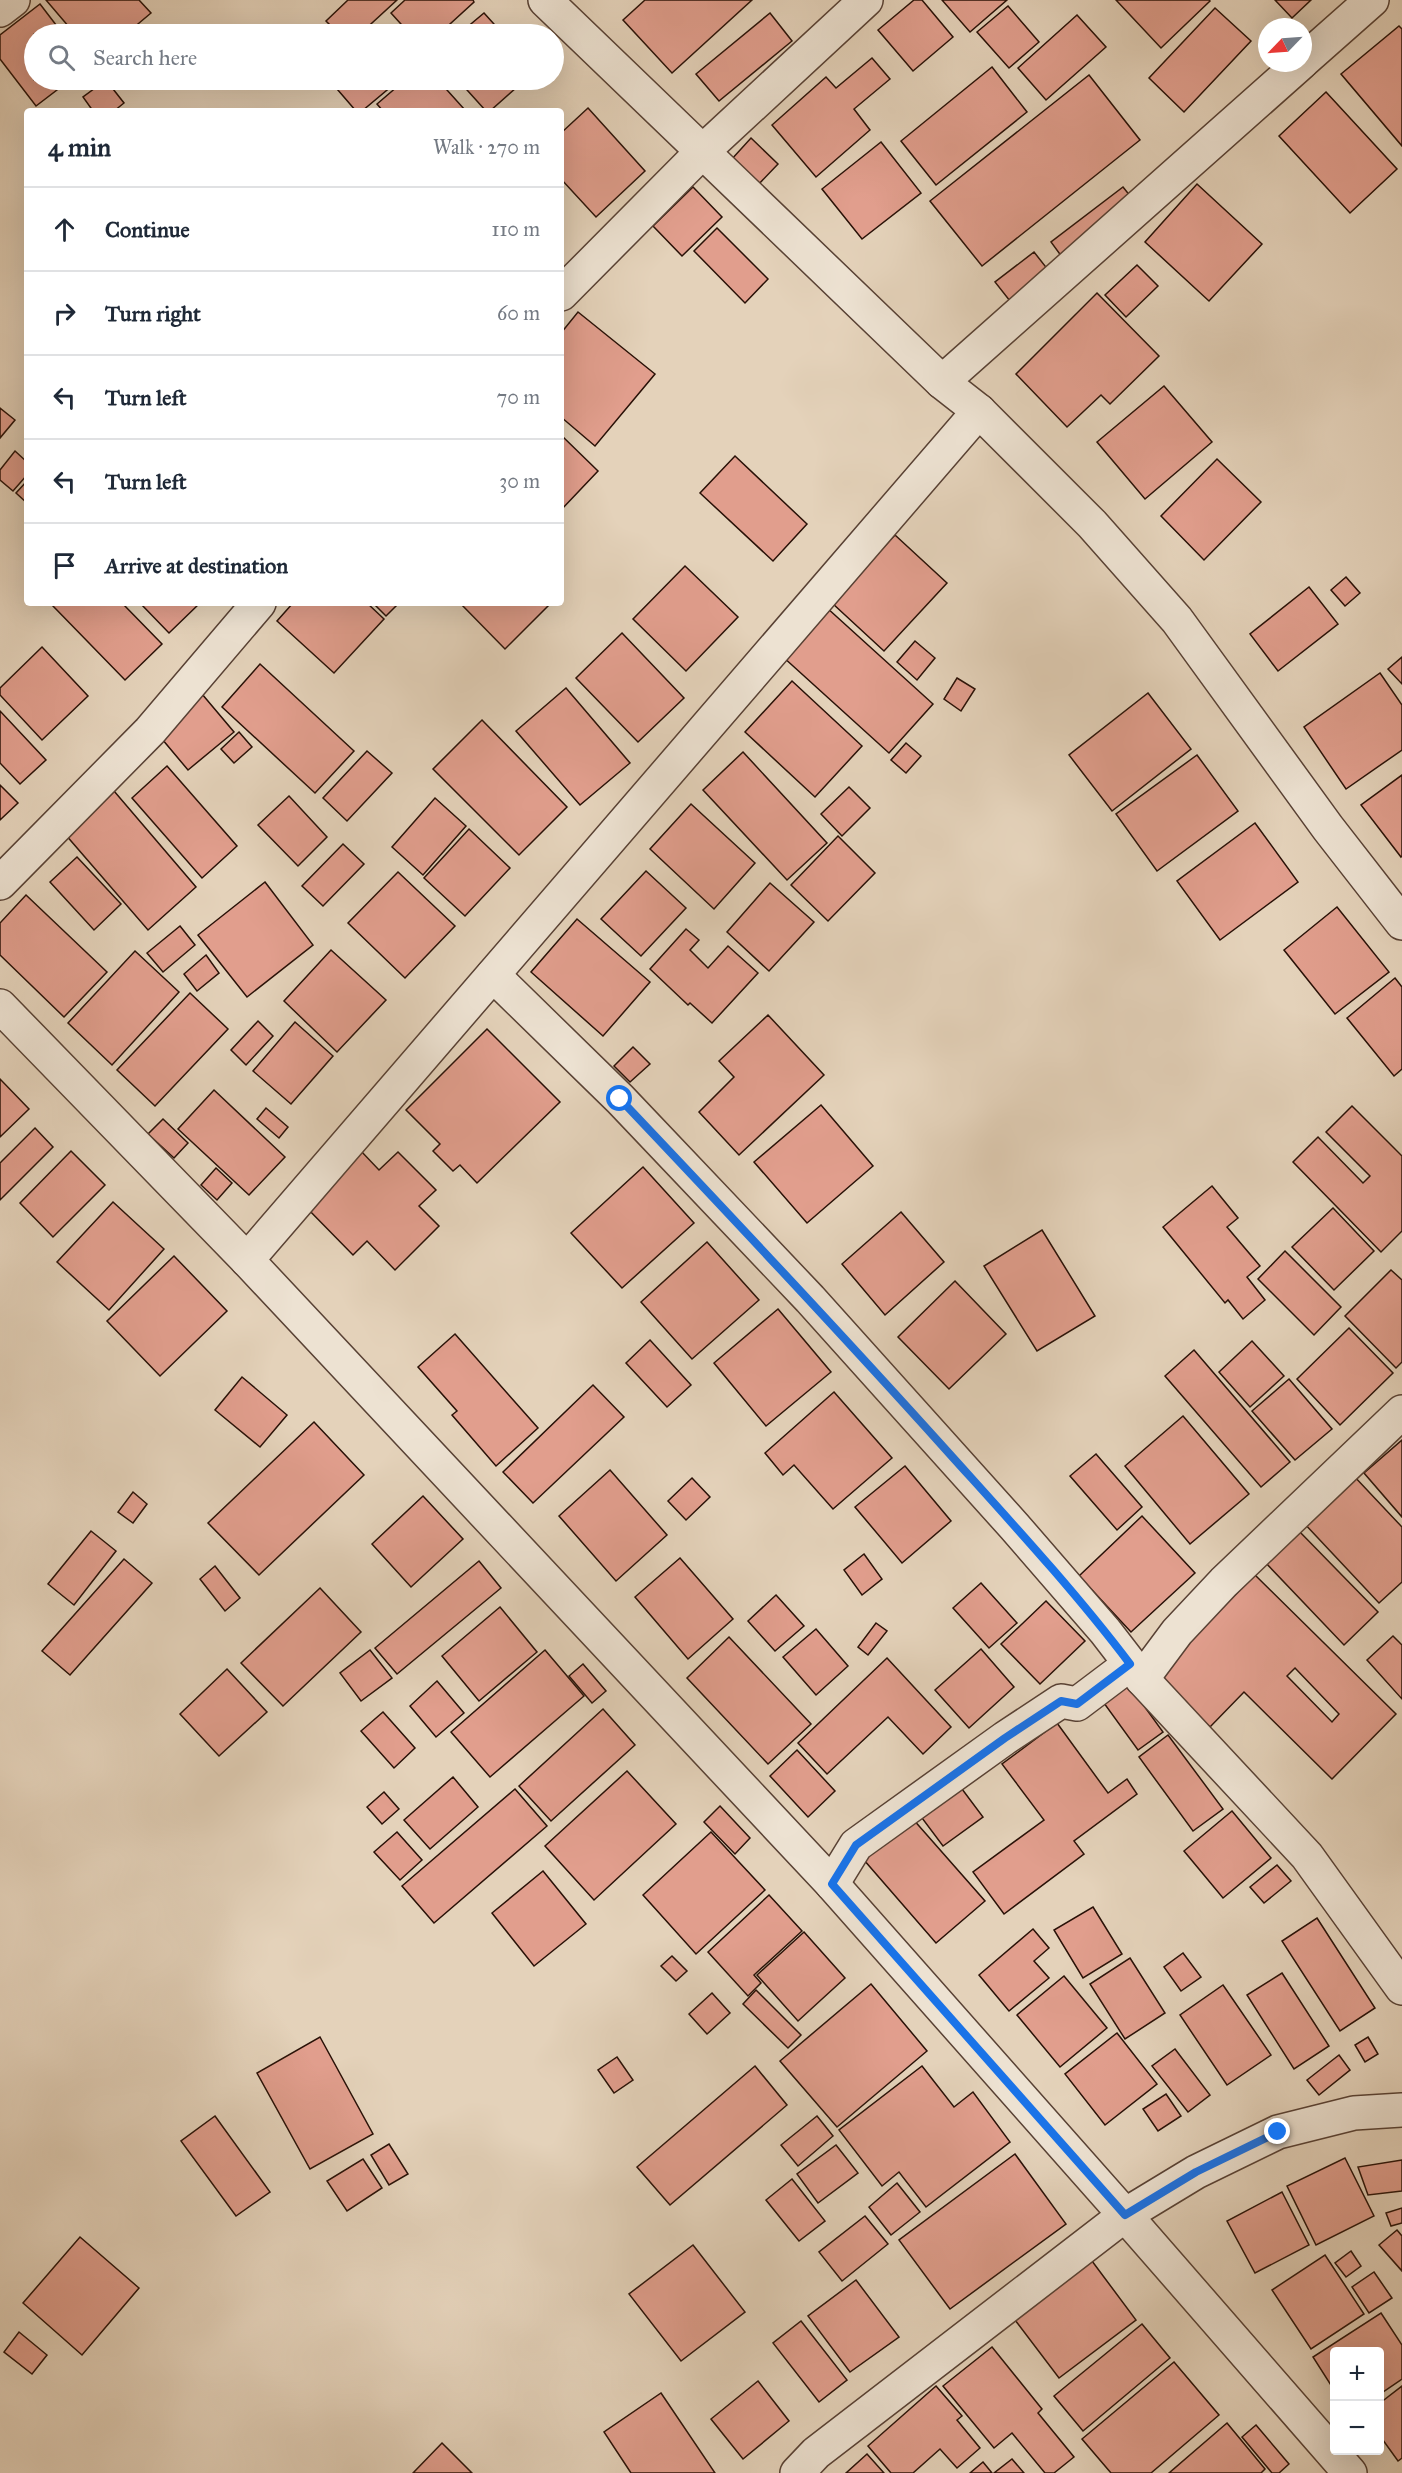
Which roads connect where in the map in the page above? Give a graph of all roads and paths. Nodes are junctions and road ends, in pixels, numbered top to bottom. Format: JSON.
{"nodes":[{"id":1,"x":13,"y":0,"type":"edge"},
{"id":2,"x":545,"y":0,"type":"edge"},
{"id":3,"x":866,"y":0,"type":"edge"},
{"id":4,"x":1372,"y":0,"type":"edge"},
{"id":5,"x":0,"y":10,"type":"edge"},
{"id":6,"x":1312,"y":53,"type":"edge"},
{"id":7,"x":1291,"y":72,"type":"edge"},
{"id":8,"x":702,"y":152,"type":"junction"},
{"id":9,"x":564,"y":291,"type":"edge"},
{"id":10,"x":942,"y":381,"type":"junction"},
{"id":11,"x":979,"y":411,"type":"junction"},
{"id":12,"x":256,"y":606,"type":"edge"},
{"id":13,"x":0,"y":883,"type":"edge"},
{"id":14,"x":1402,"y":923,"type":"edge"},
{"id":15,"x":493,"y":975,"type":"junction"},
{"id":16,"x":0,"y":1006,"type":"edge"},
{"id":17,"x":247,"y":1260,"type":"junction"},
{"id":18,"x":1402,"y":1412,"type":"edge"},
{"id":19,"x":1136,"y":1672,"type":"junction"},
{"id":20,"x":832,"y":1884,"type":"junction"},
{"id":21,"x":1402,"y":1988,"type":"edge"},
{"id":22,"x":1402,"y":2110,"type":"edge"},
{"id":23,"x":1125,"y":2215,"type":"junction"},
{"id":24,"x":796,"y":2473,"type":"edge"},
{"id":25,"x":1350,"y":2473,"type":"edge"}],
"edges":[{"from":1,"to":5,"type":"street"},
{"from":2,"to":8,"type":"street"},
{"from":3,"to":8,"type":"street"},
{"from":4,"to":6,"type":"street"},
{"from":7,"to":10,"type":"street"},
{"from":8,"to":9,"type":"street"},
{"from":8,"to":10,"type":"street"},
{"from":10,"to":11,"type":"street"},
{"from":11,"to":14,"type":"street"},
{"from":11,"to":15,"type":"street"},
{"from":12,"to":13,"type":"street"},
{"from":15,"to":17,"type":"street"},
{"from":15,"to":19,"type":"street"},
{"from":16,"to":17,"type":"street"},
{"from":17,"to":20,"type":"street"},
{"from":18,"to":19,"type":"street"},
{"from":19,"to":20,"type":"street"},
{"from":19,"to":21,"type":"street"},
{"from":20,"to":23,"type":"street"},
{"from":22,"to":23,"type":"street"},
{"from":23,"to":24,"type":"street"},
{"from":23,"to":25,"type":"street"}]}
